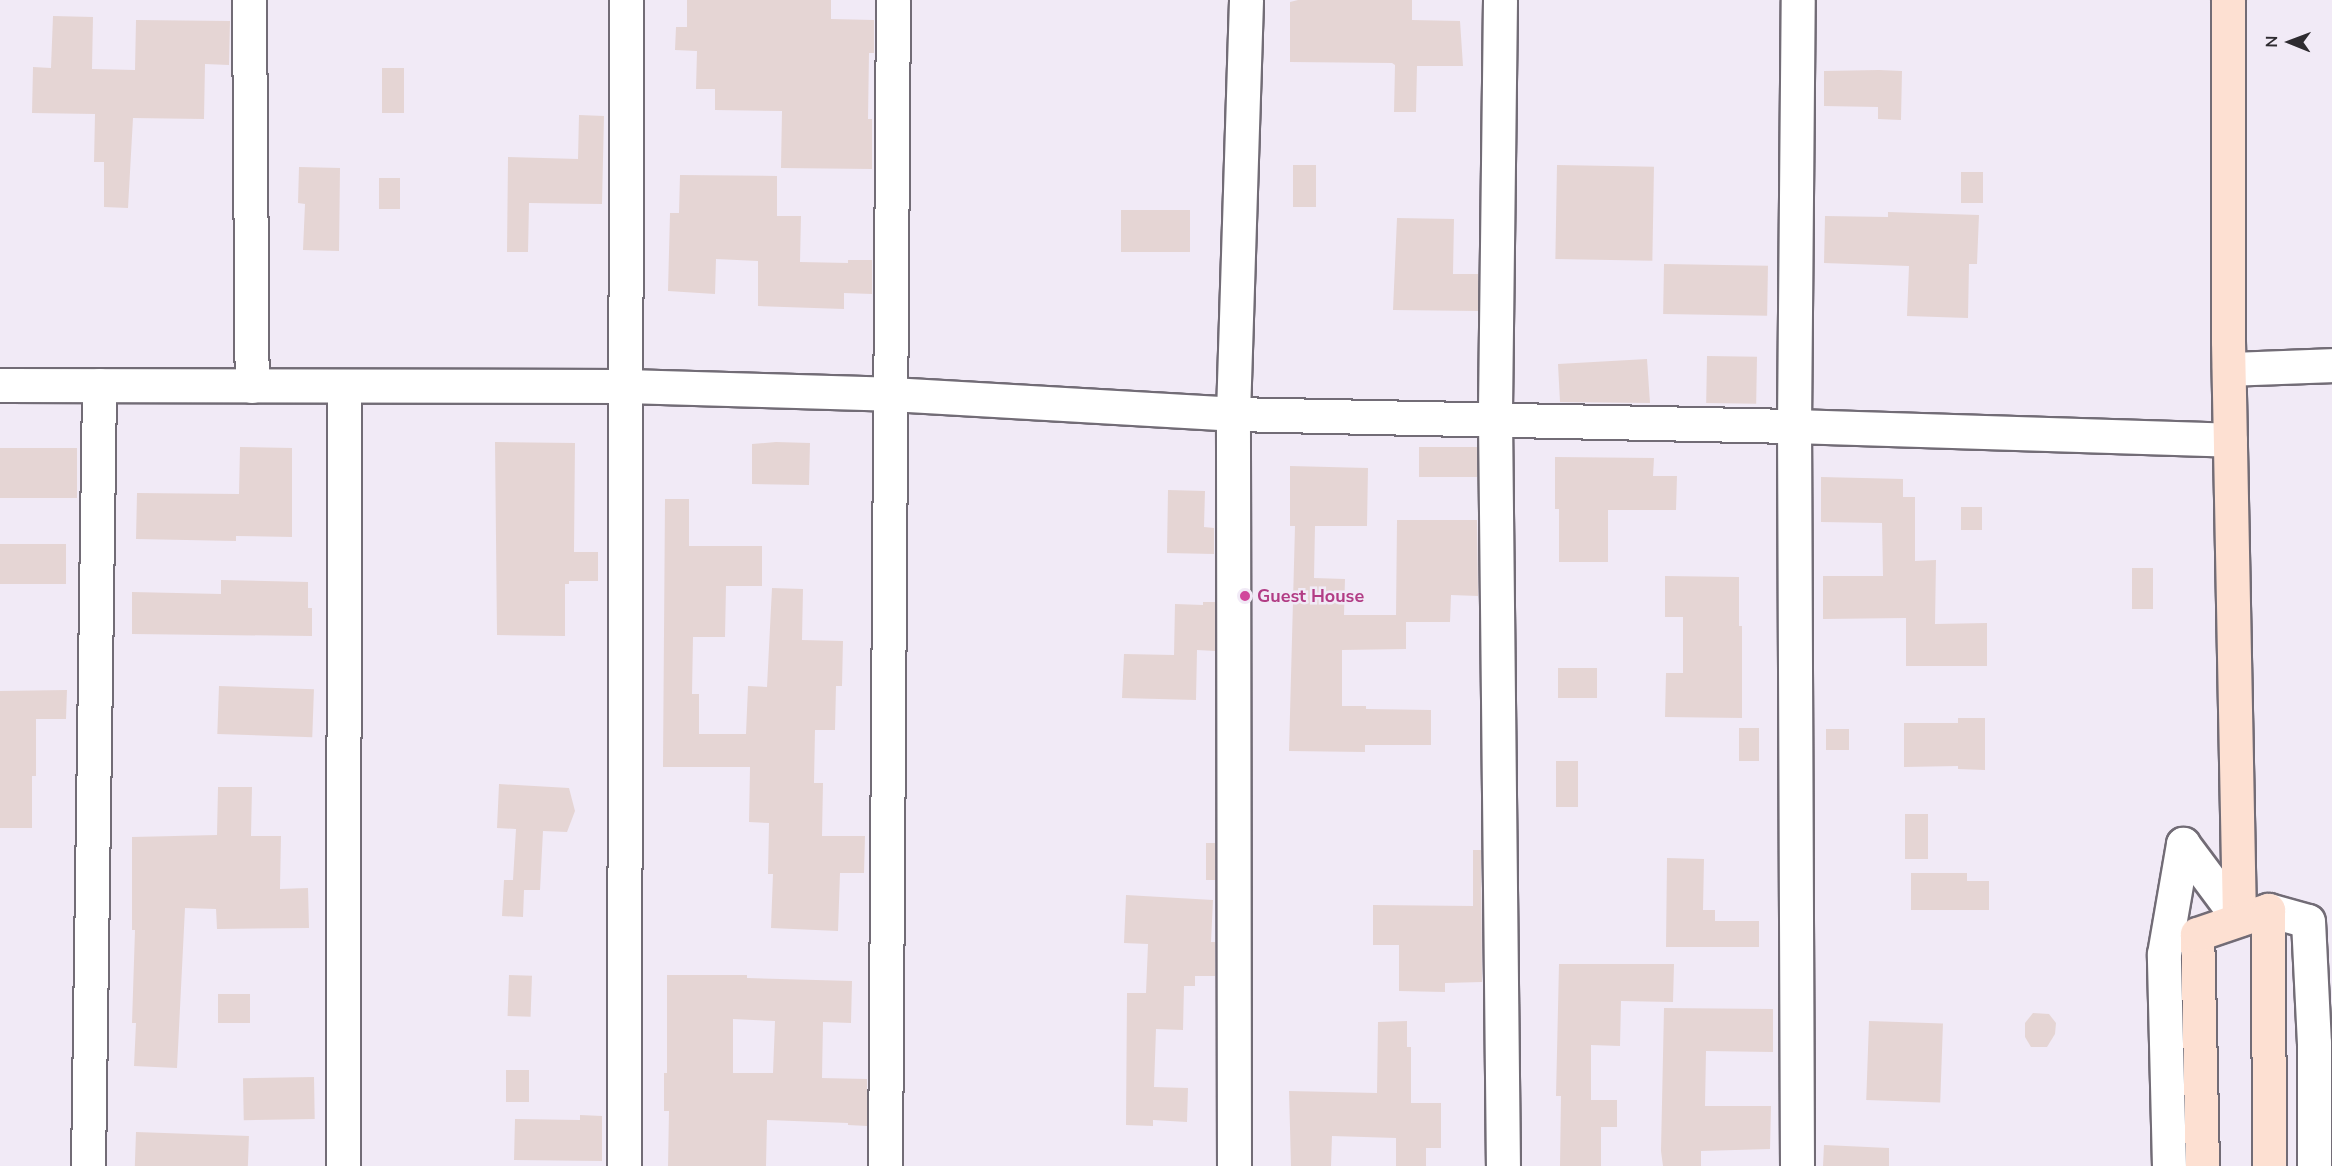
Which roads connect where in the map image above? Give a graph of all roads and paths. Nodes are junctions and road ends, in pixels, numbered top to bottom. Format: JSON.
{"nodes":[{"id":1,"x":249,"y":0,"type":"edge"},
{"id":2,"x":626,"y":0,"type":"edge"},
{"id":3,"x":893,"y":0,"type":"edge"},
{"id":4,"x":1246,"y":0,"type":"edge"},
{"id":5,"x":1500,"y":0,"type":"edge"},
{"id":6,"x":1798,"y":0,"type":"edge"},
{"id":7,"x":2228,"y":0,"type":"edge"},
{"id":8,"x":2332,"y":365,"type":"edge"},
{"id":9,"x":2229,"y":369,"type":"junction"},
{"id":10,"x":0,"y":385,"type":"edge"},
{"id":11,"x":99,"y":385,"type":"junction"},
{"id":12,"x":252,"y":386,"type":"junction"},
{"id":13,"x":626,"y":386,"type":"junction"},
{"id":14,"x":344,"y":387,"type":"junction"},
{"id":15,"x":890,"y":394,"type":"junction"},
{"id":16,"x":1233,"y":414,"type":"junction"},
{"id":17,"x":1495,"y":418,"type":"junction"},
{"id":18,"x":1794,"y":426,"type":"junction"},
{"id":19,"x":2230,"y":440,"type":"junction"},
{"id":20,"x":2254,"y":915,"type":"junction"},
{"id":21,"x":2323,"y":1044,"type":"edge"},
{"id":22,"x":88,"y":1166,"type":"edge"},
{"id":23,"x":343,"y":1166,"type":"edge"},
{"id":24,"x":624,"y":1166,"type":"edge"},
{"id":25,"x":885,"y":1166,"type":"edge"},
{"id":26,"x":1234,"y":1166,"type":"edge"},
{"id":27,"x":1503,"y":1166,"type":"edge"},
{"id":28,"x":1797,"y":1166,"type":"edge"},
{"id":29,"x":2169,"y":1166,"type":"edge"},
{"id":30,"x":2202,"y":1166,"type":"edge"},
{"id":31,"x":2269,"y":1166,"type":"edge"},
{"id":32,"x":2314,"y":1166,"type":"edge"}],
"edges":[{"from":1,"to":12,"type":"street"},
{"from":2,"to":13,"type":"street"},
{"from":3,"to":15,"type":"street"},
{"from":4,"to":16,"type":"street"},
{"from":5,"to":17,"type":"street"},
{"from":6,"to":18,"type":"street"},
{"from":7,"to":9,"type":"main road"},
{"from":8,"to":9,"type":"street"},
{"from":9,"to":19,"type":"main road"},
{"from":10,"to":11,"type":"street"},
{"from":11,"to":12,"type":"street"},
{"from":11,"to":22,"type":"street"},
{"from":12,"to":14,"type":"street"},
{"from":13,"to":14,"type":"street"},
{"from":13,"to":15,"type":"street"},
{"from":13,"to":24,"type":"street"},
{"from":14,"to":23,"type":"street"},
{"from":15,"to":16,"type":"street"},
{"from":15,"to":25,"type":"street"},
{"from":16,"to":17,"type":"street"},
{"from":16,"to":26,"type":"street"},
{"from":17,"to":18,"type":"street"},
{"from":17,"to":27,"type":"street"},
{"from":18,"to":19,"type":"street"},
{"from":18,"to":28,"type":"street"},
{"from":19,"to":20,"type":"main road"},
{"from":20,"to":21,"type":"street"},
{"from":20,"to":29,"type":"street"},
{"from":20,"to":30,"type":"main road"},
{"from":20,"to":31,"type":"main road"},
{"from":21,"to":32,"type":"street"}]}
